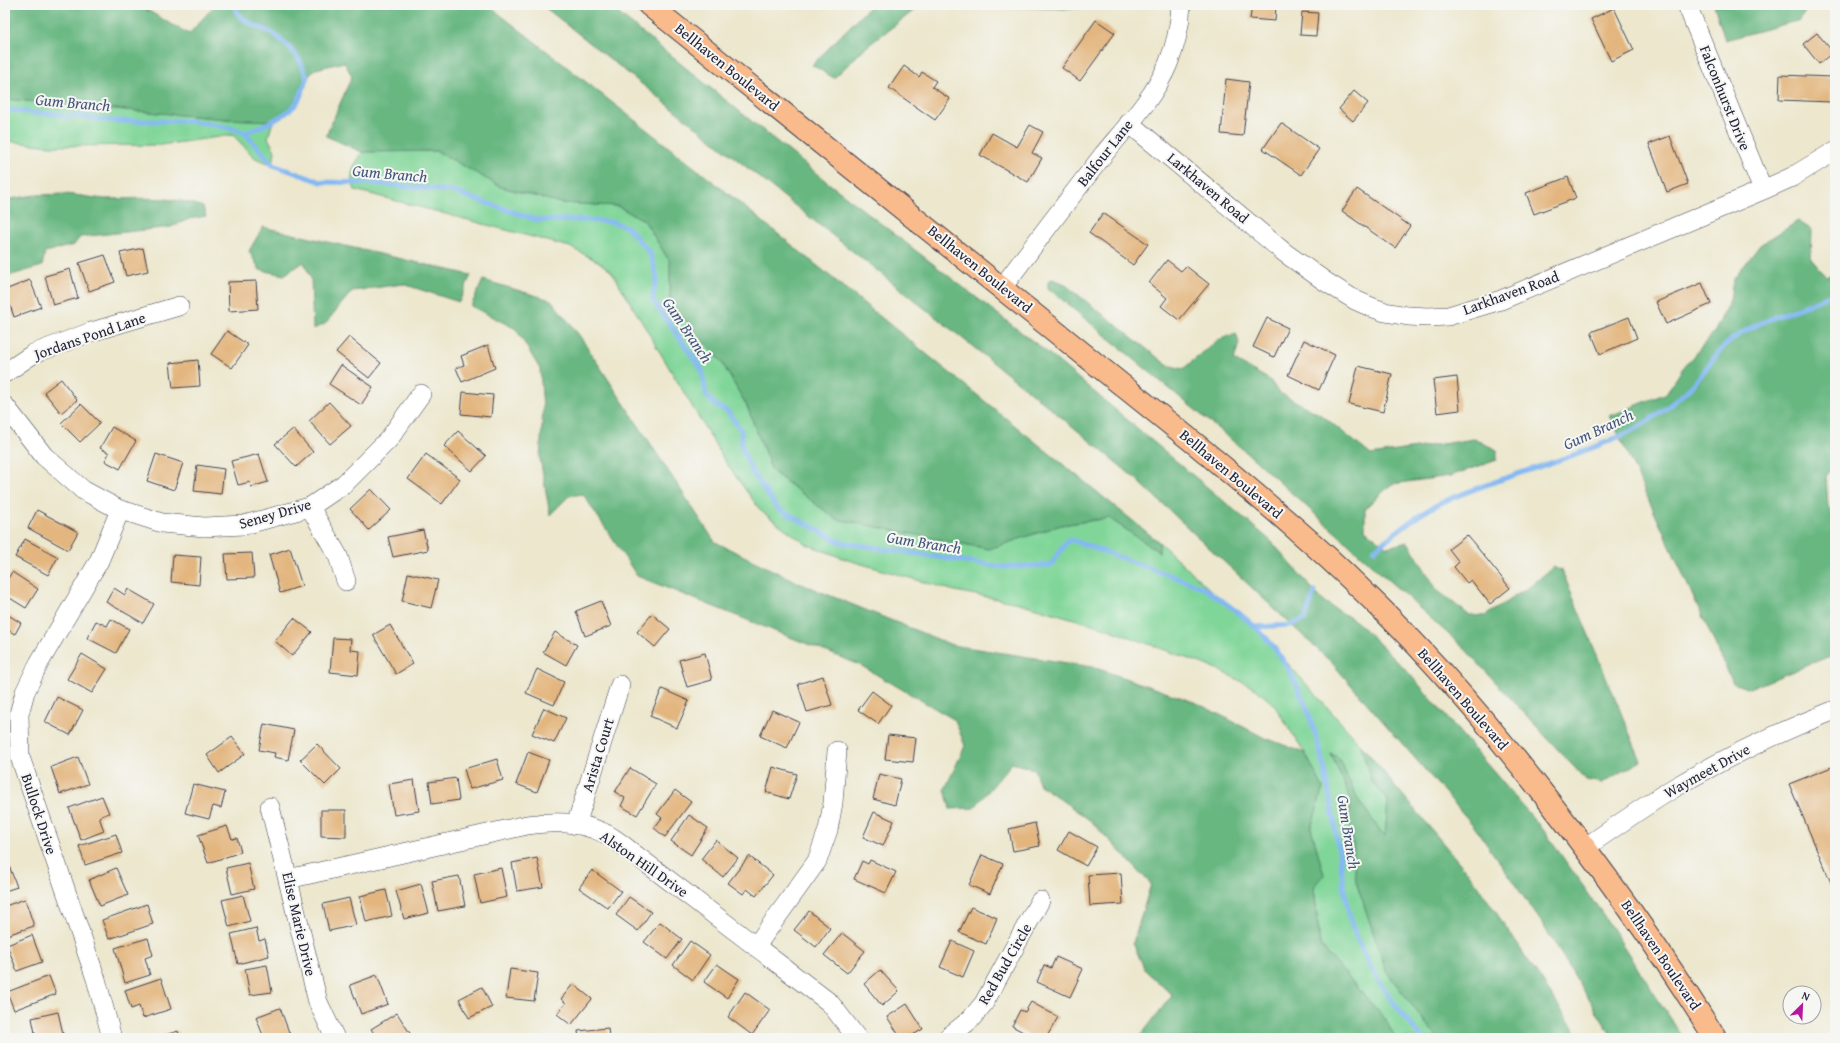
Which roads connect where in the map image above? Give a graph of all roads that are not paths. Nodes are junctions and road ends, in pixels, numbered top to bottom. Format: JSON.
{"nodes":[{"id":1,"x":649,"y":5,"type":"edge"},
{"id":2,"x":1181,"y":5,"type":"edge"},
{"id":3,"x":1687,"y":5,"type":"edge"},
{"id":4,"x":1129,"y":123,"type":"junction"},
{"id":5,"x":1835,"y":150,"type":"edge"},
{"id":6,"x":1763,"y":190,"type":"junction"},
{"id":7,"x":1002,"y":288,"type":"junction"},
{"id":8,"x":179,"y":306,"type":"dead end"},
{"id":9,"x":5,"y":373,"type":"edge"},
{"id":10,"x":422,"y":394,"type":"dead end"},
{"id":11,"x":5,"y":406,"type":"edge"},
{"id":12,"x":310,"y":507,"type":"junction"},
{"id":13,"x":120,"y":510,"type":"junction"},
{"id":14,"x":346,"y":581,"type":"dead end"},
{"id":15,"x":620,"y":685,"type":"dead end"},
{"id":16,"x":1835,"y":710,"type":"edge"},
{"id":17,"x":837,"y":750,"type":"dead end"},
{"id":18,"x":270,"y":807,"type":"dead end"},
{"id":19,"x":576,"y":825,"type":"junction"},
{"id":20,"x":1586,"y":847,"type":"junction"},
{"id":21,"x":288,"y":880,"type":"junction"},
{"id":22,"x":1040,"y":901,"type":"dead end"},
{"id":23,"x":756,"y":946,"type":"junction"},
{"id":24,"x":112,"y":1038,"type":"edge"},
{"id":25,"x":335,"y":1038,"type":"edge"},
{"id":26,"x":857,"y":1038,"type":"edge"},
{"id":27,"x":947,"y":1038,"type":"edge"},
{"id":28,"x":1715,"y":1038,"type":"edge"}],
"edges":[{"from":1,"to":7,"type":"main road","name":"Bellhaven Boulevard"},
{"from":2,"to":4,"type":"street","name":"Balfour Lane"},
{"from":3,"to":6,"type":"street","name":"Falconhurst Drive"},
{"from":4,"to":6,"type":"street","name":"Larkhaven Road"},
{"from":4,"to":7,"type":"street","name":"Balfour Lane"},
{"from":5,"to":6,"type":"street","name":"Larkhaven Road"},
{"from":7,"to":20,"type":"main road","name":"Bellhaven Boulevard"},
{"from":8,"to":9,"type":"street","name":"Jordans Pond Lane"},
{"from":10,"to":12,"type":"street","name":"Seney Drive"},
{"from":11,"to":13,"type":"street","name":"Seney Drive"},
{"from":12,"to":13,"type":"street","name":"Seney Drive"},
{"from":12,"to":14,"type":"street"},
{"from":13,"to":24,"type":"street","name":"Bullock Drive"},
{"from":15,"to":19,"type":"street","name":"Arista Court"},
{"from":16,"to":20,"type":"street","name":"Waymeet Drive"},
{"from":17,"to":23,"type":"street"},
{"from":18,"to":21,"type":"street","name":"Elise Marie Drive"},
{"from":19,"to":21,"type":"street","name":"Alston Hill Drive"},
{"from":19,"to":23,"type":"street","name":"Alston Hill Drive"},
{"from":20,"to":28,"type":"main road","name":"Bellhaven Boulevard"},
{"from":21,"to":25,"type":"street","name":"Elise Marie Drive"},
{"from":22,"to":27,"type":"street","name":"Red Bud Circle"},
{"from":23,"to":26,"type":"street","name":"Alston Hill Drive"}]}
